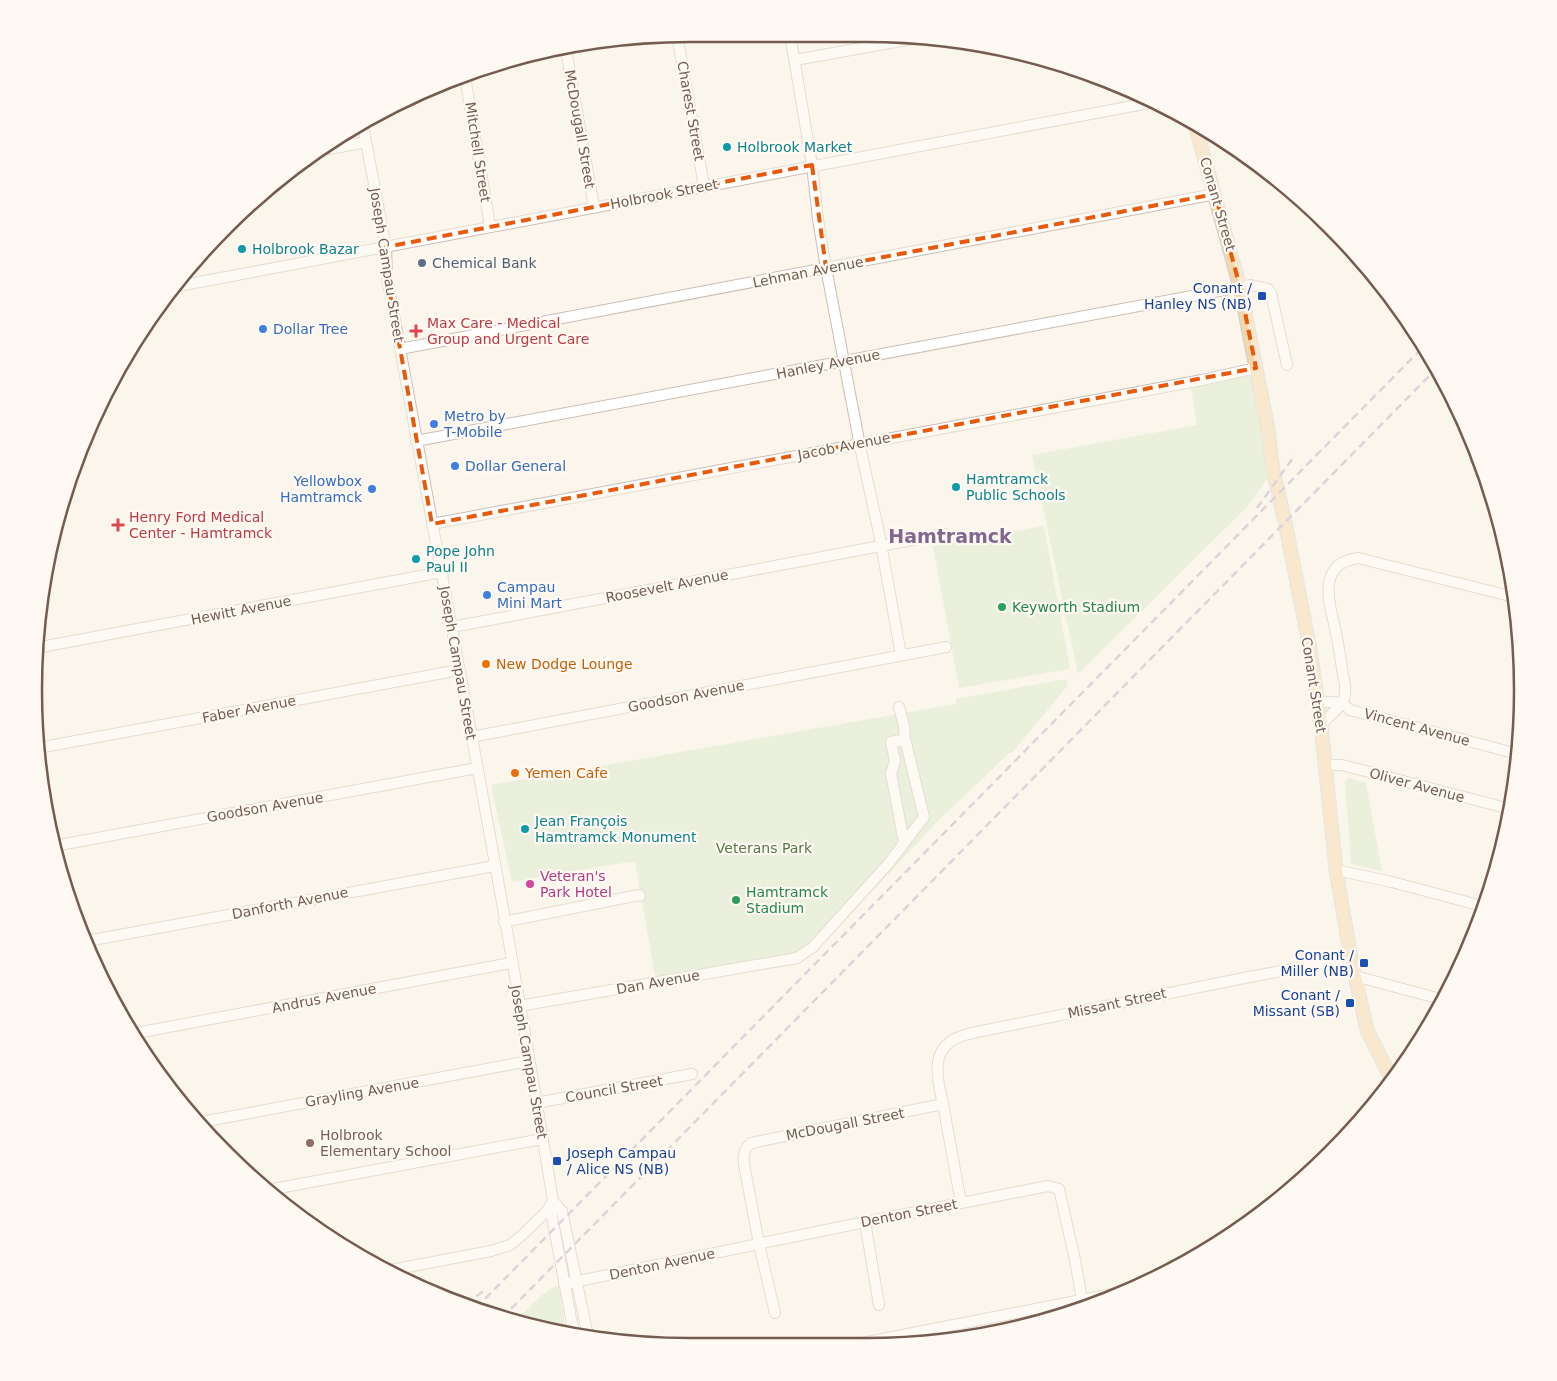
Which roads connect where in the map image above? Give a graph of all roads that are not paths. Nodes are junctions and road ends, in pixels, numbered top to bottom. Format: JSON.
{"nodes":[{"id":1,"x":792,"y":42,"type":"edge"},
{"id":2,"x":678,"y":43,"type":"edge"},
{"id":3,"x":889,"y":43,"type":"edge"},
{"id":4,"x":567,"y":55,"type":"edge"},
{"id":5,"x":795,"y":60,"type":"junction"},
{"id":6,"x":467,"y":83,"type":"edge"},
{"id":7,"x":1142,"y":104,"type":"edge"},
{"id":8,"x":364,"y":130,"type":"edge"},
{"id":9,"x":1197,"y":134,"type":"edge"},
{"id":10,"x":366,"y":142,"type":"junction"},
{"id":11,"x":337,"y":147,"type":"edge"},
{"id":12,"x":812,"y":165,"type":"junction"},
{"id":13,"x":704,"y":186,"type":"junction"},
{"id":14,"x":1215,"y":194,"type":"junction"},
{"id":15,"x":594,"y":207,"type":"junction"},
{"id":16,"x":490,"y":226,"type":"junction"},
{"id":17,"x":386,"y":246,"type":"junction"},
{"id":18,"x":826,"y":268,"type":"junction"},
{"id":19,"x":190,"y":279,"type":"edge"},
{"id":20,"x":1240,"y":287,"type":"junction"},
{"id":21,"x":400,"y":349,"type":"junction"},
{"id":22,"x":843,"y":361,"type":"junction"},
{"id":23,"x":1287,"y":364,"type":"dead end"},
{"id":24,"x":1256,"y":368,"type":"junction"},
{"id":25,"x":416,"y":441,"type":"junction"},
{"id":26,"x":860,"y":443,"type":"junction"},
{"id":27,"x":432,"y":524,"type":"junction"},
{"id":28,"x":944,"y":534,"type":"dead end"},
{"id":29,"x":882,"y":546,"type":"junction"},
{"id":30,"x":442,"y":572,"type":"junction"},
{"id":31,"x":1507,"y":596,"type":"edge"},
{"id":32,"x":452,"y":627,"type":"junction"},
{"id":33,"x":44,"y":646,"type":"edge"},
{"id":34,"x":946,"y":647,"type":"dead end"},
{"id":35,"x":901,"y":655,"type":"junction"},
{"id":36,"x":460,"y":670,"type":"junction"},
{"id":37,"x":1317,"y":701,"type":"junction"},
{"id":38,"x":1342,"y":703,"type":"junction"},
{"id":39,"x":899,"y":707,"type":"dead end"},
{"id":40,"x":1321,"y":724,"type":"junction"},
{"id":41,"x":471,"y":737,"type":"junction"},
{"id":42,"x":905,"y":739,"type":"junction"},
{"id":43,"x":45,"y":747,"type":"edge"},
{"id":44,"x":1511,"y":752,"type":"edge"},
{"id":45,"x":1324,"y":764,"type":"junction"},
{"id":46,"x":477,"y":768,"type":"junction"},
{"id":47,"x":1504,"y":807,"type":"edge"},
{"id":48,"x":904,"y":843,"type":"junction"},
{"id":49,"x":62,"y":845,"type":"edge"},
{"id":50,"x":494,"y":866,"type":"junction"},
{"id":51,"x":1336,"y":870,"type":"junction"},
{"id":52,"x":638,"y":895,"type":"dead end"},
{"id":53,"x":1478,"y":905,"type":"edge"},
{"id":54,"x":504,"y":922,"type":"junction"},
{"id":55,"x":93,"y":940,"type":"edge"},
{"id":56,"x":1351,"y":958,"type":"junction"},
{"id":57,"x":511,"y":963,"type":"junction"},
{"id":58,"x":1356,"y":976,"type":"junction"},
{"id":59,"x":1437,"y":998,"type":"edge"},
{"id":60,"x":519,"y":1006,"type":"junction"},
{"id":61,"x":140,"y":1032,"type":"edge"},
{"id":62,"x":529,"y":1061,"type":"junction"},
{"id":63,"x":692,"y":1074,"type":"dead end"},
{"id":64,"x":1389,"y":1074,"type":"edge"},
{"id":65,"x":536,"y":1103,"type":"junction"},
{"id":66,"x":943,"y":1104,"type":"junction"},
{"id":67,"x":206,"y":1121,"type":"edge"},
{"id":68,"x":542,"y":1139,"type":"junction"},
{"id":69,"x":276,"y":1189,"type":"edge"},
{"id":70,"x":552,"y":1201,"type":"junction"},
{"id":71,"x":961,"y":1203,"type":"junction"},
{"id":72,"x":865,"y":1222,"type":"junction"},
{"id":73,"x":759,"y":1244,"type":"junction"},
{"id":74,"x":398,"y":1269,"type":"edge"},
{"id":75,"x":577,"y":1282,"type":"junction"},
{"id":76,"x":564,"y":1284,"type":"junction"},
{"id":77,"x":1089,"y":1299,"type":"edge"},
{"id":78,"x":1082,"y":1300,"type":"junction"},
{"id":79,"x":879,"y":1305,"type":"dead end"},
{"id":80,"x":775,"y":1313,"type":"dead end"},
{"id":81,"x":573,"y":1327,"type":"edge"},
{"id":82,"x":587,"y":1330,"type":"edge"},
{"id":83,"x":892,"y":1337,"type":"edge"}],
"edges":[{"from":1,"to":5,"type":"street"},
{"from":2,"to":13,"type":"street","name":"Charest Street"},
{"from":3,"to":5,"type":"street"},
{"from":4,"to":15,"type":"street","name":"McDougall Street"},
{"from":5,"to":12,"type":"street"},
{"from":6,"to":16,"type":"street","name":"Mitchell Street"},
{"from":7,"to":12,"type":"street","name":"Holbrook Street"},
{"from":8,"to":10,"type":"street","name":"Joseph Campau Street"},
{"from":9,"to":14,"type":"main road","name":"Conant Street"},
{"from":10,"to":11,"type":"street"},
{"from":10,"to":17,"type":"street","name":"Joseph Campau Street"},
{"from":12,"to":13,"type":"street","name":"Holbrook Street"},
{"from":12,"to":18,"type":"street"},
{"from":13,"to":15,"type":"street","name":"Holbrook Street"},
{"from":14,"to":18,"type":"street","name":"Lehman Avenue"},
{"from":14,"to":20,"type":"main road","name":"Conant Street"},
{"from":15,"to":16,"type":"street","name":"Holbrook Street"},
{"from":16,"to":17,"type":"street","name":"Holbrook Street"},
{"from":17,"to":19,"type":"street","name":"Holbrook Street"},
{"from":17,"to":21,"type":"street","name":"Joseph Campau Street"},
{"from":18,"to":21,"type":"street","name":"Lehman Avenue"},
{"from":18,"to":22,"type":"street"},
{"from":20,"to":22,"type":"street","name":"Hanley Avenue"},
{"from":20,"to":23,"type":"street"},
{"from":20,"to":24,"type":"main road","name":"Conant Street"},
{"from":21,"to":25,"type":"street","name":"Joseph Campau Street"},
{"from":22,"to":25,"type":"street","name":"Hanley Avenue"},
{"from":22,"to":26,"type":"street"},
{"from":24,"to":26,"type":"street","name":"Jacob Avenue"},
{"from":24,"to":37,"type":"main road","name":"Conant Street"},
{"from":25,"to":27,"type":"street","name":"Joseph Campau Street"},
{"from":26,"to":27,"type":"street","name":"Jacob Avenue"},
{"from":26,"to":29,"type":"street"},
{"from":27,"to":30,"type":"street","name":"Joseph Campau Street"},
{"from":28,"to":29,"type":"street","name":"Roosevelt Avenue"},
{"from":29,"to":32,"type":"street","name":"Roosevelt Avenue"},
{"from":29,"to":35,"type":"street"},
{"from":30,"to":32,"type":"street","name":"Joseph Campau Street"},
{"from":30,"to":33,"type":"street","name":"Hewitt Avenue"},
{"from":31,"to":38,"type":"street"},
{"from":32,"to":36,"type":"street","name":"Joseph Campau Street"},
{"from":34,"to":35,"type":"street","name":"Goodson Avenue"},
{"from":35,"to":41,"type":"street","name":"Goodson Avenue"},
{"from":36,"to":41,"type":"street","name":"Joseph Campau Street"},
{"from":36,"to":43,"type":"street","name":"Faber Avenue"},
{"from":37,"to":38,"type":"street","name":"Vincent Avenue"},
{"from":37,"to":40,"type":"main road","name":"Conant Street"},
{"from":38,"to":40,"type":"street"},
{"from":38,"to":44,"type":"street","name":"Vincent Avenue"},
{"from":39,"to":42,"type":"street"},
{"from":40,"to":45,"type":"main road","name":"Conant Street"},
{"from":41,"to":46,"type":"street","name":"Joseph Campau Street"},
{"from":42,"to":48,"type":"street"},
{"from":42,"to":48,"type":"street"},
{"from":45,"to":47,"type":"street","name":"Oliver Avenue"},
{"from":45,"to":51,"type":"main road","name":"Conant Street"},
{"from":46,"to":49,"type":"street","name":"Goodson Avenue"},
{"from":46,"to":50,"type":"street","name":"Joseph Campau Street"},
{"from":48,"to":60,"type":"street","name":"Dan Avenue"},
{"from":50,"to":54,"type":"street","name":"Joseph Campau Street"},
{"from":50,"to":55,"type":"street","name":"Danforth Avenue"},
{"from":51,"to":53,"type":"street"},
{"from":51,"to":56,"type":"main road","name":"Conant Street"},
{"from":52,"to":54,"type":"street"},
{"from":54,"to":57,"type":"street","name":"Joseph Campau Street"},
{"from":56,"to":58,"type":"main road","name":"Conant Street"},
{"from":56,"to":66,"type":"street","name":"Missant Street"},
{"from":57,"to":60,"type":"street","name":"Joseph Campau Street"},
{"from":57,"to":61,"type":"street","name":"Andrus Avenue"},
{"from":58,"to":59,"type":"street"},
{"from":58,"to":64,"type":"main road","name":"Conant Street"},
{"from":60,"to":62,"type":"street","name":"Joseph Campau Street"},
{"from":62,"to":65,"type":"street","name":"Joseph Campau Street"},
{"from":62,"to":67,"type":"street","name":"Grayling Avenue"},
{"from":63,"to":65,"type":"street","name":"Council Street"},
{"from":65,"to":68,"type":"street","name":"Joseph Campau Street"},
{"from":66,"to":71,"type":"street"},
{"from":66,"to":73,"type":"street","name":"McDougall Street"},
{"from":68,"to":69,"type":"street"},
{"from":68,"to":70,"type":"street","name":"Joseph Campau Street"},
{"from":70,"to":74,"type":"street"},
{"from":70,"to":75,"type":"street","name":"Joseph Campau Street"},
{"from":70,"to":76,"type":"street","name":"Joseph Campau Street"},
{"from":71,"to":72,"type":"street","name":"Denton Street"},
{"from":71,"to":78,"type":"street","name":"Denton Street"},
{"from":72,"to":73,"type":"street","name":"Denton Street"},
{"from":72,"to":79,"type":"street"},
{"from":73,"to":75,"type":"street","name":"Denton Avenue"},
{"from":73,"to":80,"type":"street"},
{"from":75,"to":76,"type":"street","name":"Denton Avenue"},
{"from":75,"to":82,"type":"street","name":"Joseph Campau Street"},
{"from":76,"to":81,"type":"street","name":"Joseph Campau Street"},
{"from":77,"to":78,"type":"street"},
{"from":78,"to":83,"type":"street"}]}
